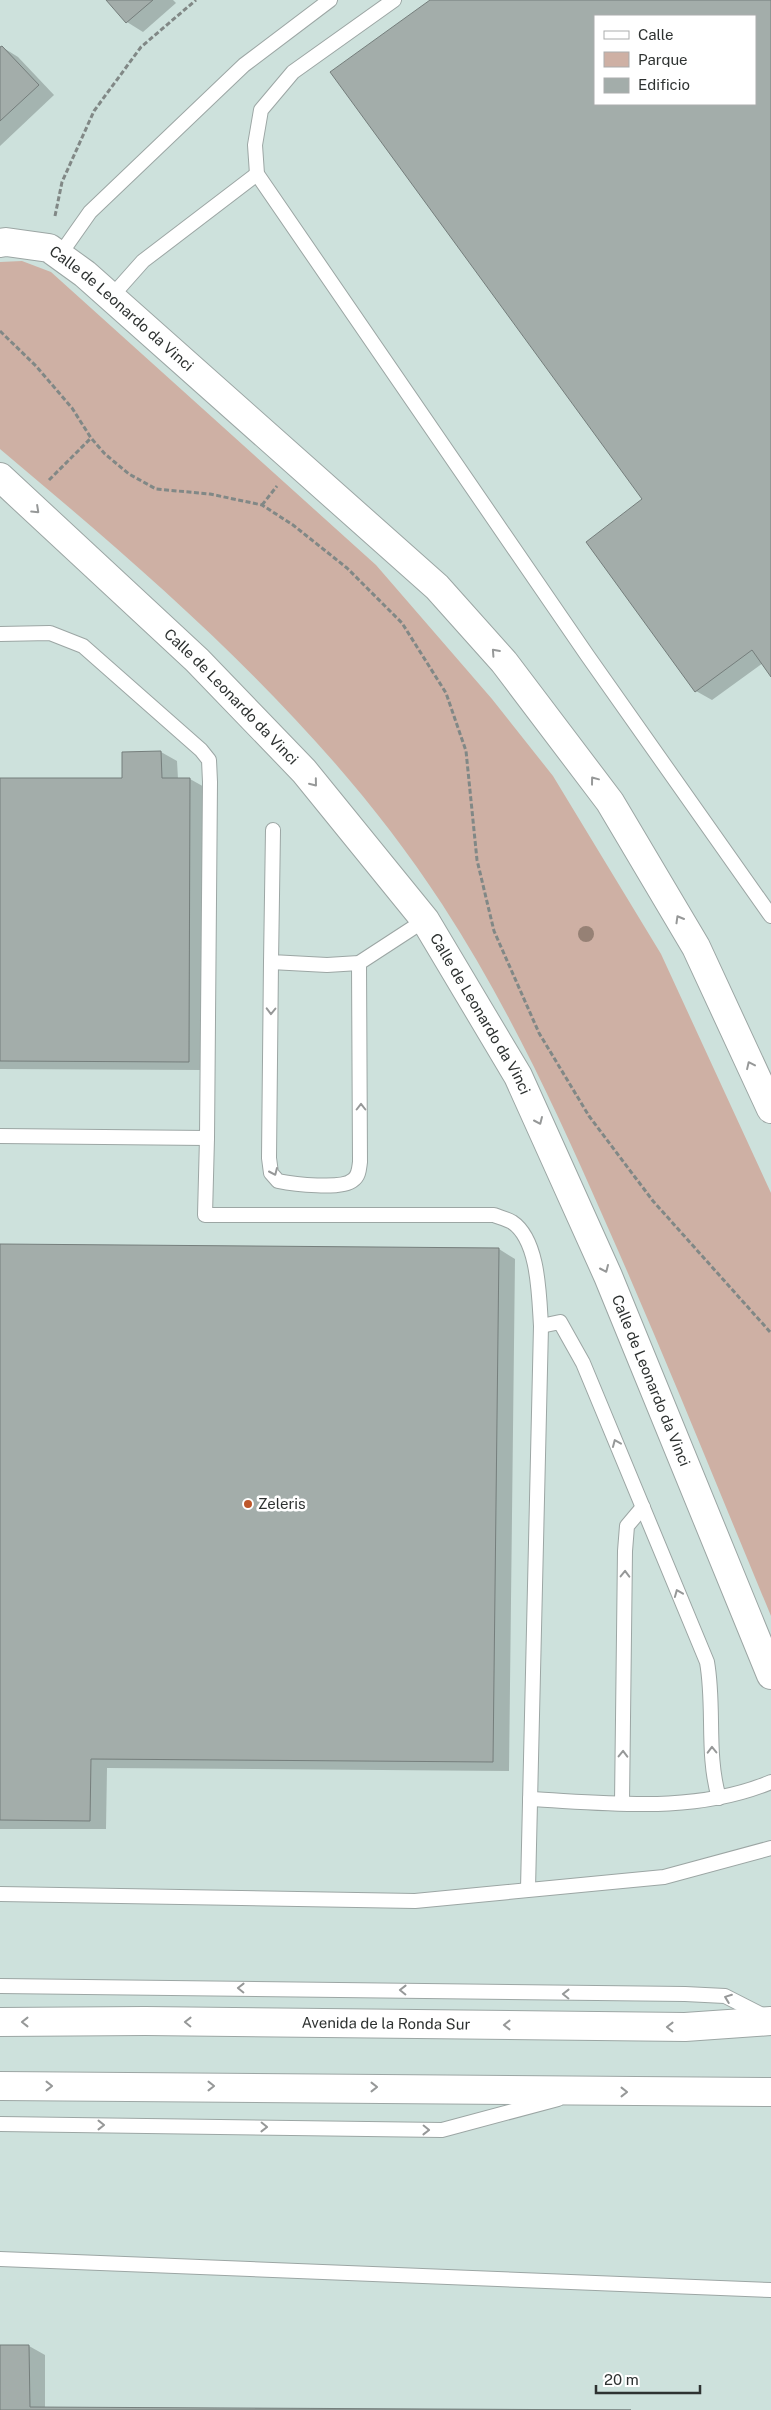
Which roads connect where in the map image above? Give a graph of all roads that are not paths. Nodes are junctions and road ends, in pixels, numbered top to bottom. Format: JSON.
{"nodes":[{"id":1,"x":330,"y":0,"type":"edge"},
{"id":2,"x":394,"y":0,"type":"edge"},
{"id":3,"x":257,"y":174,"type":"junction"},
{"id":4,"x":0,"y":243,"type":"edge"},
{"id":5,"x":54,"y":252,"type":"junction"},
{"id":6,"x":111,"y":297,"type":"junction"},
{"id":7,"x":0,"y":477,"type":"edge"},
{"id":8,"x":0,"y":634,"type":"edge"},
{"id":9,"x":273,"y":830,"type":"dead end"},
{"id":10,"x":771,"y":916,"type":"edge"},
{"id":11,"x":425,"y":920,"type":"junction"},
{"id":12,"x":271,"y":962,"type":"junction"},
{"id":13,"x":360,"y":963,"type":"junction"},
{"id":14,"x":771,"y":1109,"type":"edge"},
{"id":15,"x":0,"y":1136,"type":"edge"},
{"id":16,"x":207,"y":1138,"type":"junction"},
{"id":17,"x":541,"y":1326,"type":"junction"},
{"id":18,"x":643,"y":1507,"type":"junction"},
{"id":19,"x":771,"y":1674,"type":"edge"},
{"id":20,"x":771,"y":1782,"type":"edge"},
{"id":21,"x":719,"y":1798,"type":"junction"},
{"id":22,"x":530,"y":1799,"type":"junction"},
{"id":23,"x":622,"y":1803,"type":"junction"},
{"id":24,"x":771,"y":1848,"type":"edge"},
{"id":25,"x":528,"y":1889,"type":"junction"},
{"id":26,"x":0,"y":1894,"type":"edge"},
{"id":27,"x":0,"y":1986,"type":"edge"},
{"id":28,"x":771,"y":2021,"type":"edge"},
{"id":29,"x":0,"y":2022,"type":"edge"},
{"id":30,"x":0,"y":2086,"type":"edge"},
{"id":31,"x":585,"y":2092,"type":"junction"},
{"id":32,"x":771,"y":2092,"type":"edge"},
{"id":33,"x":0,"y":2124,"type":"edge"},
{"id":34,"x":0,"y":2259,"type":"edge"},
{"id":35,"x":771,"y":2290,"type":"edge"}],
"edges":[{"from":1,"to":5,"type":"lane"},
{"from":2,"to":3,"type":"lane"},
{"from":3,"to":6,"type":"lane"},
{"from":3,"to":10,"type":"lane"},
{"from":4,"to":5,"type":"street","name":"Calle de Leonardo da Vinci"},
{"from":5,"to":6,"type":"street","name":"Calle de Leonardo da Vinci"},
{"from":14,"to":6,"type":"street","name":"Calle de Leonardo da Vinci","one_way":true},
{"from":7,"to":11,"type":"street","name":"Calle de Leonardo da Vinci","one_way":true},
{"from":8,"to":16,"type":"lane"},
{"from":9,"to":12,"type":"lane"},
{"from":11,"to":13,"type":"lane"},
{"from":11,"to":19,"type":"street","name":"Calle de Leonardo da Vinci","one_way":true},
{"from":12,"to":13,"type":"lane"},
{"from":12,"to":13,"type":"lane","one_way":true},
{"from":15,"to":16,"type":"lane"},
{"from":16,"to":17,"type":"lane"},
{"from":18,"to":17,"type":"lane","one_way":true},
{"from":17,"to":22,"type":"lane"},
{"from":21,"to":18,"type":"lane","one_way":true},
{"from":23,"to":18,"type":"lane","one_way":true},
{"from":20,"to":21,"type":"lane"},
{"from":21,"to":23,"type":"lane"},
{"from":22,"to":23,"type":"lane"},
{"from":22,"to":25,"type":"lane"},
{"from":24,"to":25,"type":"lane"},
{"from":25,"to":26,"type":"lane"},
{"from":28,"to":27,"type":"lane","one_way":true},
{"from":28,"to":29,"type":"street","name":"Avenida de la Ronda Sur","one_way":true},
{"from":30,"to":31,"type":"street","one_way":true},
{"from":31,"to":32,"type":"street","one_way":true},
{"from":33,"to":31,"type":"lane","one_way":true},
{"from":34,"to":35,"type":"lane"}]}
